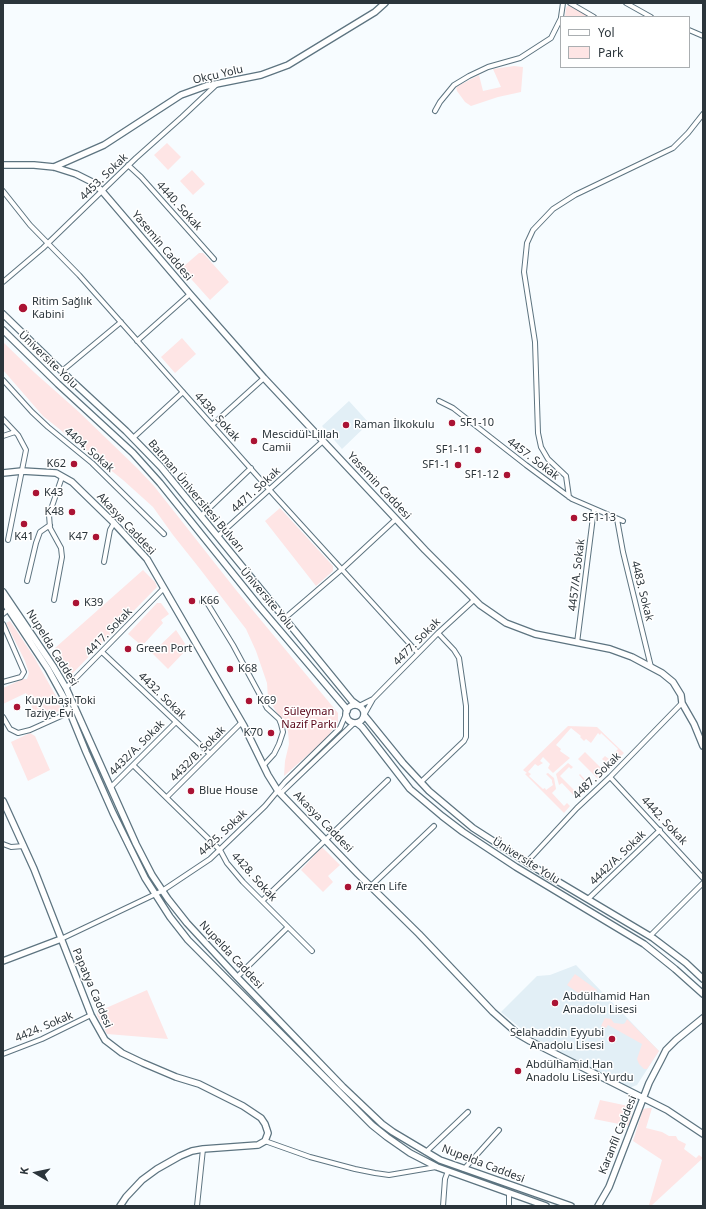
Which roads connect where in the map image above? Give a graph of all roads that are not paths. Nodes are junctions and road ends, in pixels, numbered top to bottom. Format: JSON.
{"nodes":[{"id":1,"x":385,"y":3,"type":"edge"},
{"id":2,"x":563,"y":3,"type":"edge"},
{"id":3,"x":570,"y":3,"type":"edge"},
{"id":4,"x":626,"y":3,"type":"edge"},
{"id":5,"x":561,"y":16,"type":"edge"},
{"id":6,"x":592,"y":16,"type":"edge"},
{"id":7,"x":649,"y":16,"type":"edge"},
{"id":8,"x":560,"y":20,"type":"edge"},
{"id":9,"x":690,"y":30,"type":"edge"},
{"id":10,"x":703,"y":36,"type":"edge"},
{"id":11,"x":216,"y":84,"type":"junction"},
{"id":12,"x":435,"y":111,"type":"dead end"},
{"id":13,"x":703,"y":114,"type":"edge"},
{"id":14,"x":3,"y":165,"type":"edge"},
{"id":15,"x":128,"y":165,"type":"junction"},
{"id":16,"x":54,"y":167,"type":"junction"},
{"id":17,"x":3,"y":191,"type":"edge"},
{"id":18,"x":102,"y":191,"type":"junction"},
{"id":19,"x":48,"y":243,"type":"junction"},
{"id":20,"x":214,"y":259,"type":"dead end"},
{"id":21,"x":3,"y":282,"type":"edge"},
{"id":22,"x":190,"y":294,"type":"junction"},
{"id":23,"x":3,"y":314,"type":"edge"},
{"id":24,"x":121,"y":322,"type":"junction"},
{"id":25,"x":3,"y":330,"type":"edge"},
{"id":26,"x":137,"y":341,"type":"junction"},
{"id":27,"x":62,"y":372,"type":"junction"},
{"id":28,"x":264,"y":378,"type":"junction"},
{"id":29,"x":3,"y":380,"type":"edge"},
{"id":30,"x":182,"y":392,"type":"junction"},
{"id":31,"x":439,"y":401,"type":"dead end"},
{"id":32,"x":3,"y":419,"type":"edge"},
{"id":33,"x":212,"y":425,"type":"junction"},
{"id":34,"x":15,"y":432,"type":"junction"},
{"id":35,"x":3,"y":436,"type":"edge"},
{"id":36,"x":133,"y":438,"type":"junction"},
{"id":37,"x":323,"y":441,"type":"junction"},
{"id":38,"x":251,"y":468,"type":"junction"},
{"id":39,"x":22,"y":471,"type":"junction"},
{"id":40,"x":3,"y":473,"type":"edge"},
{"id":41,"x":62,"y":477,"type":"junction"},
{"id":42,"x":270,"y":490,"type":"junction"},
{"id":43,"x":569,"y":497,"type":"junction"},
{"id":44,"x":594,"y":509,"type":"junction"},
{"id":45,"x":201,"y":516,"type":"junction"},
{"id":46,"x":617,"y":518,"type":"junction"},
{"id":47,"x":396,"y":519,"type":"junction"},
{"id":48,"x":623,"y":521,"type":"dead end"},
{"id":49,"x":114,"y":523,"type":"junction"},
{"id":50,"x":50,"y":525,"type":"junction"},
{"id":51,"x":164,"y":534,"type":"dead end"},
{"id":52,"x":218,"y":536,"type":"junction"},
{"id":53,"x":8,"y":540,"type":"dead end"},
{"id":54,"x":104,"y":562,"type":"dead end"},
{"id":55,"x":341,"y":570,"type":"junction"},
{"id":56,"x":27,"y":580,"type":"dead end"},
{"id":57,"x":164,"y":588,"type":"junction"},
{"id":58,"x":3,"y":592,"type":"edge"},
{"id":59,"x":54,"y":600,"type":"dead end"},
{"id":60,"x":474,"y":600,"type":"junction"},
{"id":61,"x":3,"y":601,"type":"edge"},
{"id":62,"x":202,"y":602,"type":"dead end"},
{"id":63,"x":11,"y":608,"type":"junction"},
{"id":64,"x":3,"y":614,"type":"edge"},
{"id":65,"x":285,"y":618,"type":"junction"},
{"id":66,"x":3,"y":624,"type":"edge"},
{"id":67,"x":438,"y":633,"type":"junction"},
{"id":68,"x":578,"y":643,"type":"junction"},
{"id":69,"x":102,"y":652,"type":"junction"},
{"id":70,"x":418,"y":654,"type":"junction"},
{"id":71,"x":651,"y":667,"type":"junction"},
{"id":72,"x":3,"y":682,"type":"edge"},
{"id":73,"x":66,"y":688,"type":"junction"},
{"id":74,"x":373,"y":699,"type":"junction"},
{"id":75,"x":682,"y":704,"type":"junction"},
{"id":76,"x":359,"y":706,"type":"junction"},
{"id":77,"x":70,"y":712,"type":"junction"},
{"id":78,"x":347,"y":713,"type":"junction"},
{"id":79,"x":364,"y":715,"type":"junction"},
{"id":80,"x":3,"y":717,"type":"edge"},
{"id":81,"x":176,"y":722,"type":"junction"},
{"id":82,"x":242,"y":722,"type":"junction"},
{"id":83,"x":355,"y":723,"type":"junction"},
{"id":84,"x":703,"y":746,"type":"edge"},
{"id":85,"x":210,"y":754,"type":"junction"},
{"id":86,"x":133,"y":765,"type":"junction"},
{"id":87,"x":264,"y":765,"type":"junction"},
{"id":88,"x":610,"y":777,"type":"junction"},
{"id":89,"x":388,"y":780,"type":"dead end"},
{"id":90,"x":421,"y":782,"type":"junction"},
{"id":91,"x":111,"y":787,"type":"junction"},
{"id":92,"x":280,"y":792,"type":"junction"},
{"id":93,"x":167,"y":798,"type":"junction"},
{"id":94,"x":4,"y":804,"type":"edge"},
{"id":95,"x":434,"y":826,"type":"dead end"},
{"id":96,"x":660,"y":830,"type":"junction"},
{"id":97,"x":326,"y":840,"type":"junction"},
{"id":98,"x":3,"y":844,"type":"edge"},
{"id":99,"x":24,"y":846,"type":"junction"},
{"id":100,"x":220,"y":850,"type":"junction"},
{"id":101,"x":526,"y":863,"type":"junction"},
{"id":102,"x":703,"y":878,"type":"edge"},
{"id":103,"x":703,"y":883,"type":"edge"},
{"id":104,"x":371,"y":886,"type":"junction"},
{"id":105,"x":162,"y":890,"type":"junction"},
{"id":106,"x":155,"y":894,"type":"junction"},
{"id":107,"x":588,"y":899,"type":"junction"},
{"id":108,"x":262,"y":901,"type":"junction"},
{"id":109,"x":288,"y":927,"type":"junction"},
{"id":110,"x":650,"y":936,"type":"junction"},
{"id":111,"x":61,"y":939,"type":"junction"},
{"id":112,"x":312,"y":951,"type":"dead end"},
{"id":113,"x":3,"y":961,"type":"edge"},
{"id":114,"x":237,"y":977,"type":"junction"},
{"id":115,"x":703,"y":979,"type":"edge"},
{"id":116,"x":703,"y":994,"type":"edge"},
{"id":117,"x":91,"y":1015,"type":"junction"},
{"id":118,"x":703,"y":1018,"type":"edge"},
{"id":119,"x":3,"y":1054,"type":"edge"},
{"id":120,"x":644,"y":1098,"type":"junction"},
{"id":121,"x":468,"y":1112,"type":"dead end"},
{"id":122,"x":499,"y":1130,"type":"dead end"},
{"id":123,"x":703,"y":1134,"type":"edge"},
{"id":124,"x":265,"y":1142,"type":"junction"},
{"id":125,"x":203,"y":1149,"type":"junction"},
{"id":126,"x":426,"y":1152,"type":"junction"},
{"id":127,"x":437,"y":1167,"type":"junction"},
{"id":128,"x":464,"y":1169,"type":"junction"},
{"id":129,"x":448,"y":1171,"type":"junction"},
{"id":130,"x":509,"y":1193,"type":"junction"},
{"id":131,"x":120,"y":1206,"type":"edge"},
{"id":132,"x":196,"y":1206,"type":"edge"},
{"id":133,"x":443,"y":1206,"type":"edge"},
{"id":134,"x":509,"y":1206,"type":"edge"},
{"id":135,"x":546,"y":1206,"type":"edge"},
{"id":136,"x":571,"y":1206,"type":"edge"},
{"id":137,"x":598,"y":1206,"type":"edge"}],
"edges":[{"from":1,"to":11,"type":"street","name":"Okçu Yolu"},
{"from":2,"to":5,"type":"street"},
{"from":3,"to":6,"type":"street"},
{"from":4,"to":7,"type":"street"},
{"from":8,"to":12,"type":"street"},
{"from":9,"to":10,"type":"street"},
{"from":11,"to":15,"type":"street","name":"4453. Sokak"},
{"from":11,"to":16,"type":"street","name":"Okçu Yolu"},
{"from":13,"to":43,"type":"street"},
{"from":14,"to":16,"type":"street","name":"Yasemin Caddesi"},
{"from":15,"to":18,"type":"street","name":"4453. Sokak"},
{"from":15,"to":20,"type":"street","name":"4440. Sokak"},
{"from":16,"to":18,"type":"street","name":"Yasemin Caddesi"},
{"from":17,"to":19,"type":"street","name":"4438. Sokak"},
{"from":18,"to":19,"type":"street","name":"4453. Sokak"},
{"from":18,"to":22,"type":"street","name":"Yasemin Caddesi"},
{"from":19,"to":21,"type":"street","name":"4453. Sokak"},
{"from":19,"to":24,"type":"street","name":"4438. Sokak"},
{"from":22,"to":26,"type":"street"},
{"from":22,"to":28,"type":"street","name":"Yasemin Caddesi"},
{"from":23,"to":27,"type":"street","name":"Batman Üniversitesi Bulvarı"},
{"from":24,"to":26,"type":"street","name":"4438. Sokak"},
{"from":24,"to":27,"type":"street"},
{"from":25,"to":78,"type":"street","name":"Üniversite Yolu"},
{"from":26,"to":30,"type":"street","name":"4438. Sokak"},
{"from":27,"to":36,"type":"street","name":"Batman Üniversitesi Bulvarı"},
{"from":28,"to":33,"type":"street"},
{"from":28,"to":37,"type":"street","name":"Yasemin Caddesi"},
{"from":29,"to":51,"type":"street","name":"4404. Sokak"},
{"from":30,"to":33,"type":"street","name":"4438. Sokak"},
{"from":30,"to":36,"type":"street"},
{"from":31,"to":43,"type":"street","name":"4457. Sokak"},
{"from":32,"to":34,"type":"street"},
{"from":33,"to":38,"type":"street","name":"4438. Sokak"},
{"from":34,"to":35,"type":"street"},
{"from":34,"to":39,"type":"street"},
{"from":36,"to":45,"type":"street","name":"Batman Üniversitesi Bulvarı"},
{"from":37,"to":42,"type":"street","name":"4471. Sokak"},
{"from":37,"to":47,"type":"street","name":"Yasemin Caddesi"},
{"from":38,"to":42,"type":"street","name":"4438. Sokak"},
{"from":38,"to":45,"type":"street","name":"4471. Sokak"},
{"from":39,"to":40,"type":"street","name":"Akasya Caddesi"},
{"from":39,"to":41,"type":"street","name":"Akasya Caddesi"},
{"from":39,"to":53,"type":"street"},
{"from":41,"to":49,"type":"street","name":"Akasya Caddesi"},
{"from":41,"to":50,"type":"street"},
{"from":42,"to":52,"type":"street","name":"4471. Sokak"},
{"from":42,"to":55,"type":"street","name":"4438. Sokak"},
{"from":43,"to":44,"type":"street","name":"4457. Sokak"},
{"from":44,"to":46,"type":"street","name":"4457. Sokak"},
{"from":44,"to":68,"type":"street","name":"4457/A. Sokak"},
{"from":45,"to":52,"type":"street","name":"Batman Üniversitesi Bulvarı"},
{"from":46,"to":48,"type":"street","name":"4457. Sokak"},
{"from":46,"to":71,"type":"street","name":"4483. Sokak"},
{"from":47,"to":55,"type":"street"},
{"from":47,"to":60,"type":"street","name":"Yasemin Caddesi"},
{"from":49,"to":54,"type":"street"},
{"from":49,"to":57,"type":"street","name":"Akasya Caddesi"},
{"from":50,"to":56,"type":"street"},
{"from":50,"to":59,"type":"street"},
{"from":52,"to":65,"type":"street","name":"Batman Üniversitesi Bulvarı"},
{"from":55,"to":65,"type":"street"},
{"from":55,"to":70,"type":"street","name":"4438. Sokak"},
{"from":57,"to":69,"type":"street","name":"4417. Sokak"},
{"from":57,"to":82,"type":"street","name":"Akasya Caddesi"},
{"from":58,"to":63,"type":"street","name":"Nupelda Caddesi"},
{"from":60,"to":67,"type":"street","name":"4477. Sokak"},
{"from":60,"to":68,"type":"street","name":"Yasemin Caddesi"},
{"from":61,"to":63,"type":"street","name":"Nupelda Caddesi"},
{"from":62,"to":87,"type":"street"},
{"from":63,"to":64,"type":"street"},
{"from":63,"to":73,"type":"street","name":"Nupelda Caddesi"},
{"from":63,"to":77,"type":"street","name":"Nupelda Caddesi"},
{"from":65,"to":76,"type":"street","name":"Batman Üniversitesi Bulvarı"},
{"from":66,"to":72,"type":"street"},
{"from":67,"to":70,"type":"street","name":"4477. Sokak"},
{"from":67,"to":90,"type":"street"},
{"from":68,"to":71,"type":"street","name":"Yasemin Caddesi"},
{"from":69,"to":73,"type":"street","name":"4417. Sokak"},
{"from":69,"to":81,"type":"street","name":"4432. Sokak"},
{"from":70,"to":74,"type":"street","name":"4477. Sokak"},
{"from":71,"to":75,"type":"street","name":"Yasemin Caddesi"},
{"from":73,"to":91,"type":"street","name":"Nupelda Caddesi"},
{"from":74,"to":76,"type":"street"},
{"from":74,"to":79,"type":"street"},
{"from":75,"to":84,"type":"street","name":"Yasemin Caddesi"},
{"from":75,"to":88,"type":"street","name":"4487. Sokak"},
{"from":76,"to":78,"type":"street"},
{"from":76,"to":79,"type":"street"},
{"from":77,"to":80,"type":"street"},
{"from":77,"to":106,"type":"street","name":"Nupelda Caddesi"},
{"from":78,"to":83,"type":"street"},
{"from":78,"to":92,"type":"street","name":"4425. Sokak"},
{"from":79,"to":83,"type":"street"},
{"from":79,"to":90,"type":"street"},
{"from":81,"to":85,"type":"street","name":"4432. Sokak"},
{"from":81,"to":86,"type":"street","name":"4432/A. Sokak"},
{"from":82,"to":85,"type":"street","name":"4432/B. Sokak"},
{"from":82,"to":87,"type":"street","name":"Akasya Caddesi"},
{"from":83,"to":92,"type":"street"},
{"from":83,"to":116,"type":"street","name":"Üniversite Yolu"},
{"from":85,"to":93,"type":"street","name":"4432/B. Sokak"},
{"from":86,"to":91,"type":"street","name":"4432/A. Sokak"},
{"from":86,"to":93,"type":"street","name":"4428. Sokak"},
{"from":87,"to":92,"type":"street","name":"Akasya Caddesi"},
{"from":88,"to":96,"type":"street","name":"4442. Sokak"},
{"from":88,"to":101,"type":"street","name":"4487. Sokak"},
{"from":89,"to":97,"type":"street"},
{"from":90,"to":101,"type":"street"},
{"from":91,"to":105,"type":"street","name":"Nupelda Caddesi"},
{"from":92,"to":97,"type":"street","name":"Akasya Caddesi"},
{"from":92,"to":100,"type":"street","name":"4425. Sokak"},
{"from":93,"to":100,"type":"street","name":"4428. Sokak"},
{"from":94,"to":99,"type":"street","name":"Papatya Caddesi"},
{"from":95,"to":104,"type":"street"},
{"from":96,"to":102,"type":"street","name":"4442. Sokak"},
{"from":96,"to":107,"type":"street","name":"4442/A. Sokak"},
{"from":97,"to":104,"type":"street","name":"Akasya Caddesi"},
{"from":97,"to":108,"type":"street"},
{"from":98,"to":99,"type":"street"},
{"from":99,"to":111,"type":"street","name":"Papatya Caddesi"},
{"from":100,"to":105,"type":"street","name":"4425. Sokak"},
{"from":100,"to":108,"type":"street","name":"4428. Sokak"},
{"from":101,"to":107,"type":"street"},
{"from":103,"to":110,"type":"street"},
{"from":104,"to":120,"type":"street","name":"Akasya Caddesi"},
{"from":105,"to":106,"type":"street","name":"4425. Sokak"},
{"from":105,"to":114,"type":"street","name":"Nupelda Caddesi"},
{"from":106,"to":111,"type":"street","name":"4425. Sokak"},
{"from":106,"to":127,"type":"street","name":"Nupelda Caddesi"},
{"from":107,"to":110,"type":"street"},
{"from":108,"to":109,"type":"street","name":"4428. Sokak"},
{"from":109,"to":112,"type":"street","name":"4428. Sokak"},
{"from":109,"to":114,"type":"street"},
{"from":110,"to":115,"type":"street"},
{"from":111,"to":113,"type":"street"},
{"from":111,"to":117,"type":"street","name":"Papatya Caddesi"},
{"from":114,"to":126,"type":"street","name":"Nupelda Caddesi"},
{"from":117,"to":119,"type":"street","name":"4424. Sokak"},
{"from":117,"to":124,"type":"street","name":"Papatya Caddesi"},
{"from":118,"to":120,"type":"street","name":"Karanfil Caddesi"},
{"from":120,"to":123,"type":"street","name":"Akasya Caddesi"},
{"from":120,"to":137,"type":"street","name":"Karanfil Caddesi"},
{"from":121,"to":126,"type":"street"},
{"from":122,"to":128,"type":"street"},
{"from":124,"to":125,"type":"street"},
{"from":124,"to":127,"type":"street"},
{"from":125,"to":131,"type":"street"},
{"from":125,"to":132,"type":"street"},
{"from":126,"to":128,"type":"street","name":"Nupelda Caddesi"},
{"from":127,"to":129,"type":"street","name":"Nupelda Caddesi"},
{"from":128,"to":136,"type":"street","name":"Nupelda Caddesi"},
{"from":129,"to":130,"type":"street","name":"Nupelda Caddesi"},
{"from":129,"to":133,"type":"street"},
{"from":130,"to":134,"type":"street"},
{"from":130,"to":135,"type":"street","name":"Nupelda Caddesi"}]}
